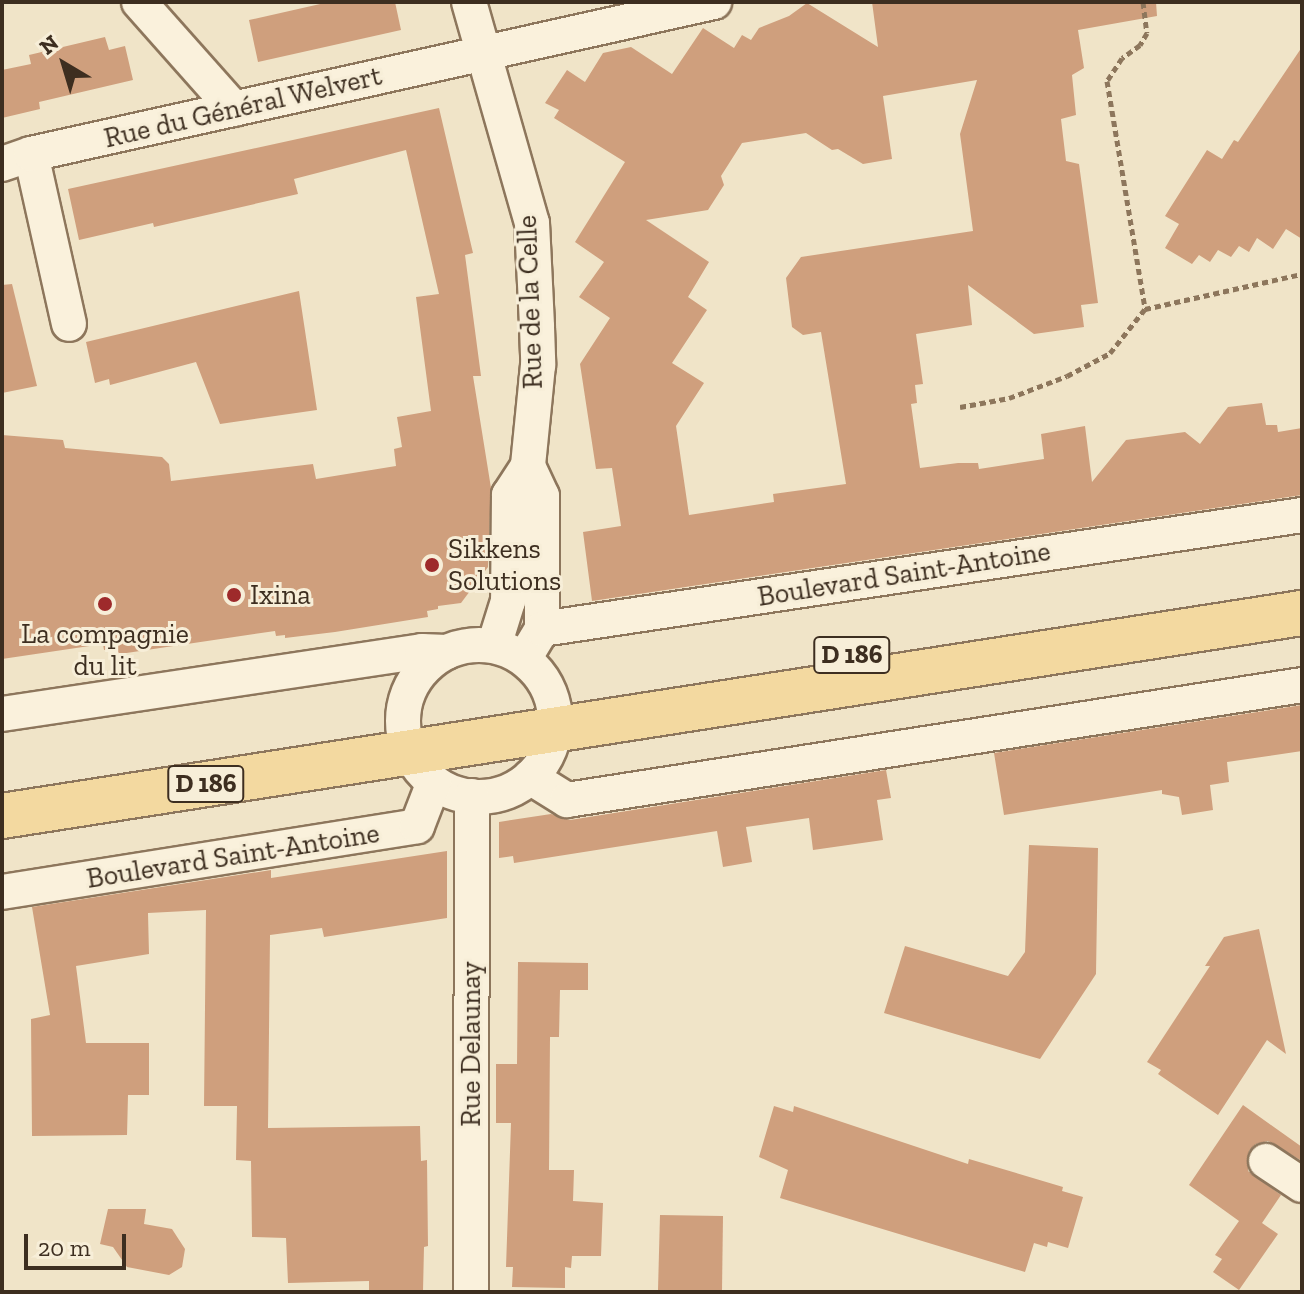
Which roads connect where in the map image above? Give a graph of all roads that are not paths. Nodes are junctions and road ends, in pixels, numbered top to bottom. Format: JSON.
{"nodes":[{"id":1,"x":139,"y":2,"type":"edge"},
{"id":2,"x":469,"y":2,"type":"edge"},
{"id":3,"x":714,"y":2,"type":"edge"},
{"id":4,"x":485,"y":52,"type":"junction"},
{"id":5,"x":234,"y":109,"type":"junction"},
{"id":6,"x":16,"y":159,"type":"edge"},
{"id":7,"x":69,"y":324,"type":"dead end"},
{"id":8,"x":528,"y":466,"type":"junction"},
{"id":9,"x":1302,"y":515,"type":"edge"},
{"id":10,"x":1302,"y":584,"type":"edge"},
{"id":11,"x":1302,"y":613,"type":"edge"},
{"id":12,"x":542,"y":629,"type":"junction"},
{"id":13,"x":447,"y":652,"type":"junction"},
{"id":14,"x":509,"y":653,"type":"junction"},
{"id":15,"x":1302,"y":685,"type":"edge"},
{"id":16,"x":2,"y":714,"type":"edge"},
{"id":17,"x":553,"y":716,"type":"junction"},
{"id":18,"x":415,"y":752,"type":"junction"},
{"id":19,"x":530,"y":777,"type":"junction"},
{"id":20,"x":2,"y":786,"type":"edge"},
{"id":21,"x":472,"y":796,"type":"junction"},
{"id":22,"x":2,"y":816,"type":"edge"},
{"id":23,"x":2,"y":892,"type":"edge"},
{"id":24,"x":1266,"y":1161,"type":"dead end"},
{"id":25,"x":1302,"y":1185,"type":"edge"},
{"id":26,"x":471,"y":1292,"type":"edge"}],
"edges":[{"from":1,"to":5,"type":"street"},
{"from":2,"to":4,"type":"street","name":"Rue de la Celle"},
{"from":3,"to":4,"type":"street","name":"Rue du Général Welvert"},
{"from":4,"to":5,"type":"street","name":"Rue du Général Welvert"},
{"from":4,"to":8,"type":"street","name":"Rue de la Celle"},
{"from":5,"to":6,"type":"street","name":"Rue du Général Welvert"},
{"from":6,"to":7,"type":"street"},
{"from":8,"to":12,"type":"street","name":"Rue de la Celle"},
{"from":8,"to":14,"type":"street","name":"Rue de la Celle"},
{"from":9,"to":12,"type":"street","name":"Boulevard Saint-Antoine"},
{"from":10,"to":17,"type":"main road","number":"D 186"},
{"from":11,"to":17,"type":"main road","number":"D 186"},
{"from":12,"to":14,"type":"street"},
{"from":13,"to":14,"type":"street"},
{"from":13,"to":16,"type":"street"},
{"from":13,"to":18,"type":"street","name":"Boulevard Saint-Antoine"},
{"from":14,"to":17,"type":"street"},
{"from":15,"to":19,"type":"street"},
{"from":17,"to":18,"type":"main road","number":"D 186"},
{"from":17,"to":19,"type":"street"},
{"from":18,"to":20,"type":"main road","number":"D 186"},
{"from":18,"to":21,"type":"street"},
{"from":18,"to":22,"type":"main road","number":"D 186"},
{"from":18,"to":23,"type":"street","name":"Boulevard Saint-Antoine"},
{"from":19,"to":21,"type":"street"},
{"from":21,"to":26,"type":"street","name":"Rue Delaunay"},
{"from":24,"to":25,"type":"street"}]}
